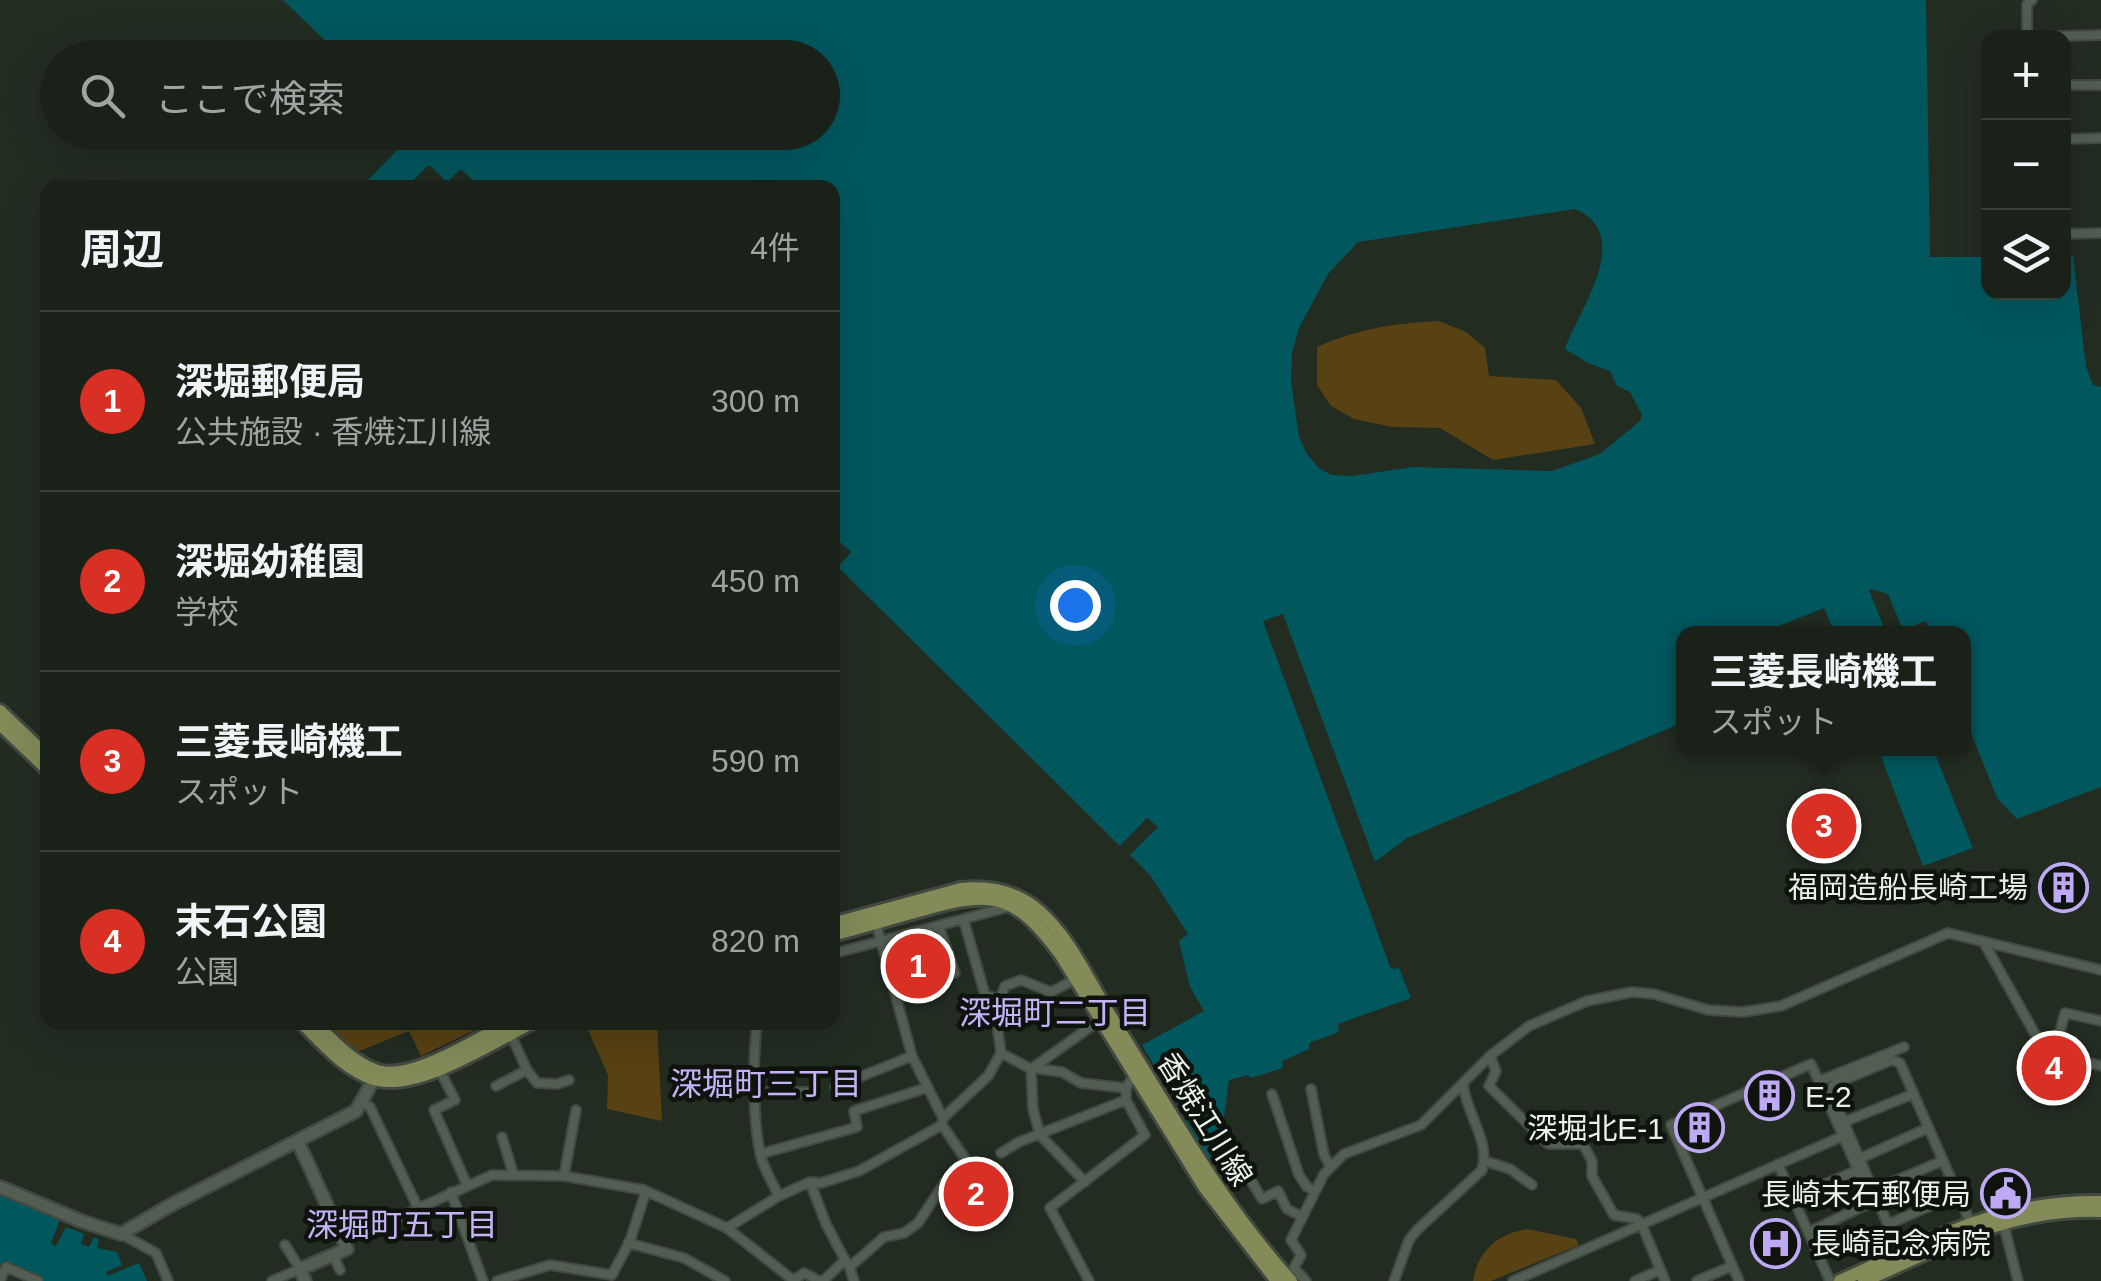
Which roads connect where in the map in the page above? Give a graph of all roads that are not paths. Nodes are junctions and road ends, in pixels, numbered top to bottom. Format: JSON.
{"nodes":[{"id":1,"x":2032,"y":0,"type":"edge"},
{"id":2,"x":2027,"y":30,"type":"edge"},
{"id":3,"x":2101,"y":35,"type":"edge"},
{"id":4,"x":2071,"y":36,"type":"edge"},
{"id":5,"x":2101,"y":85,"type":"edge"},
{"id":6,"x":2071,"y":86,"type":"edge"},
{"id":7,"x":2071,"y":138,"type":"edge"},
{"id":8,"x":2101,"y":138,"type":"edge"},
{"id":9,"x":2101,"y":232,"type":"edge"},
{"id":10,"x":2071,"y":234,"type":"edge"},
{"id":11,"x":0,"y":710,"type":"edge"},
{"id":12,"x":0,"y":724,"type":"edge"},
{"id":13,"x":40,"y":749,"type":"edge"},
{"id":14,"x":40,"y":762,"type":"edge"},
{"id":15,"x":977,"y":892,"type":"junction"},
{"id":16,"x":1022,"y":907,"type":"junction"},
{"id":17,"x":964,"y":921,"type":"junction"},
{"id":18,"x":840,"y":922,"type":"edge"},
{"id":19,"x":876,"y":926,"type":"junction"},
{"id":20,"x":939,"y":927,"type":"junction"},
{"id":21,"x":840,"y":933,"type":"edge"},
{"id":22,"x":1983,"y":940,"type":"junction"},
{"id":23,"x":882,"y":941,"type":"junction"},
{"id":24,"x":840,"y":952,"type":"edge"},
{"id":25,"x":2101,"y":970,"type":"edge"},
{"id":26,"x":955,"y":973,"type":"dead end"},
{"id":27,"x":1076,"y":979,"type":"junction"},
{"id":28,"x":1000,"y":999,"type":"junction"},
{"id":29,"x":1100,"y":1020,"type":"junction"},
{"id":30,"x":2101,"y":1022,"type":"edge"},
{"id":31,"x":309,"y":1030,"type":"edge"},
{"id":32,"x":323,"y":1030,"type":"edge"},
{"id":33,"x":756,"y":1030,"type":"edge"},
{"id":34,"x":511,"y":1032,"type":"edge"},
{"id":35,"x":1904,"y":1047,"type":"dead end"},
{"id":36,"x":1001,"y":1053,"type":"junction"},
{"id":37,"x":2054,"y":1053,"type":"junction"},
{"id":38,"x":912,"y":1056,"type":"junction"},
{"id":39,"x":1490,"y":1056,"type":"junction"},
{"id":40,"x":2101,"y":1066,"type":"edge"},
{"id":41,"x":439,"y":1068,"type":"junction"},
{"id":42,"x":1032,"y":1068,"type":"junction"},
{"id":43,"x":527,"y":1070,"type":"junction"},
{"id":44,"x":1135,"y":1074,"type":"junction"},
{"id":45,"x":374,"y":1079,"type":"junction"},
{"id":46,"x":569,"y":1080,"type":"dead end"},
{"id":47,"x":1819,"y":1081,"type":"junction"},
{"id":48,"x":1463,"y":1083,"type":"junction"},
{"id":49,"x":496,"y":1086,"type":"dead end"},
{"id":50,"x":835,"y":1087,"type":"dead end"},
{"id":51,"x":926,"y":1088,"type":"junction"},
{"id":52,"x":1126,"y":1088,"type":"junction"},
{"id":53,"x":1311,"y":1090,"type":"dead end"},
{"id":54,"x":756,"y":1092,"type":"junction"},
{"id":55,"x":812,"y":1092,"type":"dead end"},
{"id":56,"x":1272,"y":1094,"type":"dead end"},
{"id":57,"x":1913,"y":1094,"type":"junction"},
{"id":58,"x":1126,"y":1100,"type":"junction"},
{"id":59,"x":366,"y":1104,"type":"junction"},
{"id":60,"x":576,"y":1110,"type":"dead end"},
{"id":61,"x":942,"y":1122,"type":"junction"},
{"id":62,"x":1844,"y":1122,"type":"junction"},
{"id":63,"x":1928,"y":1128,"type":"junction"},
{"id":64,"x":1040,"y":1136,"type":"junction"},
{"id":65,"x":1842,"y":1136,"type":"junction"},
{"id":66,"x":502,"y":1138,"type":"dead end"},
{"id":67,"x":1180,"y":1138,"type":"junction"},
{"id":68,"x":301,"y":1148,"type":"junction"},
{"id":69,"x":1236,"y":1152,"type":"dead end"},
{"id":70,"x":1001,"y":1153,"type":"dead end"},
{"id":71,"x":760,"y":1154,"type":"junction"},
{"id":72,"x":1861,"y":1158,"type":"junction"},
{"id":73,"x":1942,"y":1160,"type":"junction"},
{"id":74,"x":1485,"y":1162,"type":"junction"},
{"id":75,"x":1778,"y":1164,"type":"junction"},
{"id":76,"x":1330,"y":1165,"type":"junction"},
{"id":77,"x":1858,"y":1170,"type":"junction"},
{"id":78,"x":513,"y":1173,"type":"junction"},
{"id":79,"x":564,"y":1176,"type":"junction"},
{"id":80,"x":810,"y":1182,"type":"junction"},
{"id":81,"x":1085,"y":1182,"type":"junction"},
{"id":82,"x":467,"y":1185,"type":"junction"},
{"id":83,"x":1210,"y":1185,"type":"junction"},
{"id":84,"x":0,"y":1186,"type":"edge"},
{"id":85,"x":1532,"y":1186,"type":"dead end"},
{"id":86,"x":644,"y":1190,"type":"junction"},
{"id":87,"x":1874,"y":1190,"type":"junction"},
{"id":88,"x":1315,"y":1191,"type":"junction"},
{"id":89,"x":451,"y":1192,"type":"junction"},
{"id":90,"x":1958,"y":1194,"type":"junction"},
{"id":91,"x":779,"y":1196,"type":"junction"},
{"id":92,"x":1703,"y":1196,"type":"junction"},
{"id":93,"x":1793,"y":1198,"type":"junction"},
{"id":94,"x":2101,"y":1202,"type":"edge"},
{"id":95,"x":418,"y":1208,"type":"junction"},
{"id":96,"x":2101,"y":1212,"type":"edge"},
{"id":97,"x":1301,"y":1216,"type":"junction"},
{"id":98,"x":2003,"y":1221,"type":"junction"},
{"id":99,"x":1889,"y":1224,"type":"junction"},
{"id":100,"x":1970,"y":1224,"type":"junction"},
{"id":101,"x":1642,"y":1225,"type":"junction"},
{"id":102,"x":726,"y":1228,"type":"junction"},
{"id":103,"x":1809,"y":1232,"type":"junction"},
{"id":104,"x":126,"y":1236,"type":"junction"},
{"id":105,"x":344,"y":1242,"type":"junction"},
{"id":106,"x":626,"y":1243,"type":"junction"},
{"id":107,"x":285,"y":1245,"type":"dead end"},
{"id":108,"x":1901,"y":1254,"type":"junction"},
{"id":109,"x":334,"y":1255,"type":"junction"},
{"id":110,"x":847,"y":1263,"type":"junction"},
{"id":111,"x":1732,"y":1266,"type":"junction"},
{"id":112,"x":340,"y":1270,"type":"dead end"},
{"id":113,"x":1660,"y":1270,"type":"junction"},
{"id":114,"x":302,"y":1275,"type":"edge"},
{"id":115,"x":613,"y":1278,"type":"edge"},
{"id":116,"x":32,"y":1280,"type":"edge"},
{"id":117,"x":0,"y":1281,"type":"edge"},
{"id":118,"x":168,"y":1281,"type":"edge"},
{"id":119,"x":272,"y":1281,"type":"edge"},
{"id":120,"x":483,"y":1281,"type":"edge"},
{"id":121,"x":497,"y":1281,"type":"edge"},
{"id":122,"x":725,"y":1281,"type":"edge"},
{"id":123,"x":793,"y":1281,"type":"edge"},
{"id":124,"x":822,"y":1281,"type":"edge"},
{"id":125,"x":854,"y":1281,"type":"edge"},
{"id":126,"x":1089,"y":1281,"type":"edge"},
{"id":127,"x":1277,"y":1281,"type":"edge"},
{"id":128,"x":1291,"y":1281,"type":"edge"},
{"id":129,"x":1306,"y":1281,"type":"edge"},
{"id":130,"x":1394,"y":1281,"type":"edge"},
{"id":131,"x":1512,"y":1281,"type":"edge"},
{"id":132,"x":1635,"y":1281,"type":"edge"},
{"id":133,"x":1665,"y":1281,"type":"edge"},
{"id":134,"x":1697,"y":1281,"type":"edge"},
{"id":135,"x":1739,"y":1281,"type":"edge"},
{"id":136,"x":1830,"y":1281,"type":"edge"},
{"id":137,"x":1840,"y":1281,"type":"edge"},
{"id":138,"x":1864,"y":1281,"type":"edge"},
{"id":139,"x":2018,"y":1281,"type":"edge"}],
"edges":[{"from":1,"to":2,"type":"street"},
{"from":3,"to":4,"type":"street"},
{"from":5,"to":6,"type":"street"},
{"from":7,"to":8,"type":"street"},
{"from":9,"to":10,"type":"street"},
{"from":11,"to":13,"type":"main road"},
{"from":12,"to":14,"type":"main road"},
{"from":15,"to":16,"type":"main road"},
{"from":15,"to":18,"type":"main road"},
{"from":15,"to":19,"type":"main road"},
{"from":16,"to":17,"type":"street"},
{"from":16,"to":27,"type":"main road","name":"香焼江川線"},
{"from":16,"to":67,"type":"main road","name":"香焼江川線"},
{"from":17,"to":20,"type":"street"},
{"from":17,"to":28,"type":"street"},
{"from":19,"to":21,"type":"main road"},
{"from":19,"to":23,"type":"street"},
{"from":20,"to":23,"type":"street"},
{"from":20,"to":26,"type":"street"},
{"from":22,"to":25,"type":"street"},
{"from":22,"to":37,"type":"street"},
{"from":22,"to":39,"type":"street"},
{"from":23,"to":24,"type":"street"},
{"from":23,"to":38,"type":"street"},
{"from":27,"to":28,"type":"street"},
{"from":27,"to":29,"type":"main road","name":"香焼江川線"},
{"from":28,"to":36,"type":"street"},
{"from":29,"to":42,"type":"street"},
{"from":29,"to":44,"type":"main road","name":"香焼江川線"},
{"from":30,"to":37,"type":"street"},
{"from":31,"to":45,"type":"main road"},
{"from":32,"to":34,"type":"main road"},
{"from":33,"to":54,"type":"street"},
{"from":34,"to":41,"type":"main road"},
{"from":34,"to":43,"type":"street"},
{"from":35,"to":47,"type":"street"},
{"from":36,"to":42,"type":"street"},
{"from":36,"to":61,"type":"street"},
{"from":37,"to":40,"type":"street"},
{"from":38,"to":50,"type":"street"},
{"from":38,"to":51,"type":"street"},
{"from":39,"to":48,"type":"street"},
{"from":39,"to":101,"type":"street"},
{"from":41,"to":45,"type":"main road"},
{"from":41,"to":82,"type":"street"},
{"from":42,"to":52,"type":"street"},
{"from":42,"to":64,"type":"street"},
{"from":43,"to":46,"type":"street"},
{"from":43,"to":49,"type":"street"},
{"from":44,"to":52,"type":"street"},
{"from":44,"to":67,"type":"main road","name":"香焼江川線"},
{"from":45,"to":59,"type":"street"},
{"from":47,"to":65,"type":"street"},
{"from":47,"to":92,"type":"street"},
{"from":48,"to":74,"type":"street"},
{"from":48,"to":76,"type":"street"},
{"from":51,"to":61,"type":"street"},
{"from":51,"to":71,"type":"street"},
{"from":52,"to":58,"type":"street"},
{"from":53,"to":76,"type":"street"},
{"from":54,"to":55,"type":"street"},
{"from":54,"to":71,"type":"street"},
{"from":56,"to":88,"type":"street"},
{"from":57,"to":62,"type":"street"},
{"from":57,"to":62,"type":"street"},
{"from":57,"to":63,"type":"street"},
{"from":58,"to":64,"type":"street"},
{"from":58,"to":81,"type":"street"},
{"from":59,"to":68,"type":"street"},
{"from":59,"to":95,"type":"street"},
{"from":60,"to":79,"type":"street"},
{"from":61,"to":80,"type":"street"},
{"from":61,"to":110,"type":"street"},
{"from":62,"to":72,"type":"street"},
{"from":63,"to":72,"type":"street"},
{"from":63,"to":73,"type":"street"},
{"from":64,"to":70,"type":"street"},
{"from":64,"to":81,"type":"street"},
{"from":65,"to":75,"type":"street"},
{"from":65,"to":77,"type":"street"},
{"from":66,"to":78,"type":"street"},
{"from":67,"to":83,"type":"main road","name":"香焼江川線"},
{"from":68,"to":104,"type":"street"},
{"from":68,"to":105,"type":"street"},
{"from":69,"to":97,"type":"street"},
{"from":71,"to":91,"type":"street"},
{"from":72,"to":87,"type":"street"},
{"from":73,"to":87,"type":"street"},
{"from":73,"to":90,"type":"street"},
{"from":74,"to":85,"type":"street"},
{"from":74,"to":130,"type":"street"},
{"from":75,"to":92,"type":"street"},
{"from":75,"to":93,"type":"street"},
{"from":76,"to":88,"type":"street"},
{"from":77,"to":93,"type":"street"},
{"from":77,"to":103,"type":"street"},
{"from":78,"to":79,"type":"street"},
{"from":78,"to":82,"type":"street"},
{"from":79,"to":86,"type":"street"},
{"from":80,"to":91,"type":"street"},
{"from":80,"to":110,"type":"street"},
{"from":81,"to":126,"type":"street"},
{"from":82,"to":89,"type":"street"},
{"from":83,"to":127,"type":"main road","name":"香焼江川線"},
{"from":83,"to":128,"type":"main road","name":"香焼江川線"},
{"from":84,"to":104,"type":"street"},
{"from":86,"to":102,"type":"street"},
{"from":86,"to":106,"type":"street"},
{"from":87,"to":99,"type":"street"},
{"from":88,"to":97,"type":"street"},
{"from":89,"to":95,"type":"street"},
{"from":89,"to":120,"type":"street"},
{"from":90,"to":99,"type":"street"},
{"from":90,"to":100,"type":"street"},
{"from":91,"to":102,"type":"street"},
{"from":92,"to":101,"type":"street"},
{"from":92,"to":111,"type":"street"},
{"from":93,"to":103,"type":"street"},
{"from":94,"to":100,"type":"main road"},
{"from":95,"to":105,"type":"street"},
{"from":96,"to":98,"type":"main road"},
{"from":97,"to":129,"type":"street"},
{"from":98,"to":138,"type":"main road"},
{"from":98,"to":139,"type":"street"},
{"from":99,"to":108,"type":"street"},
{"from":100,"to":108,"type":"main road"},
{"from":101,"to":113,"type":"street"},
{"from":101,"to":131,"type":"street"},
{"from":102,"to":123,"type":"street"},
{"from":103,"to":136,"type":"street"},
{"from":104,"to":118,"type":"street"},
{"from":105,"to":109,"type":"street"},
{"from":106,"to":115,"type":"street"},
{"from":106,"to":122,"type":"street"},
{"from":107,"to":114,"type":"street"},
{"from":108,"to":137,"type":"main road"},
{"from":109,"to":112,"type":"street"},
{"from":109,"to":114,"type":"street"},
{"from":110,"to":124,"type":"street"},
{"from":110,"to":125,"type":"street"},
{"from":111,"to":134,"type":"street"},
{"from":111,"to":135,"type":"street"},
{"from":113,"to":132,"type":"street"},
{"from":113,"to":133,"type":"street"},
{"from":114,"to":119,"type":"street"},
{"from":115,"to":121,"type":"street"},
{"from":116,"to":117,"type":"street"},
{"from":123,"to":124,"type":"street"}]}
